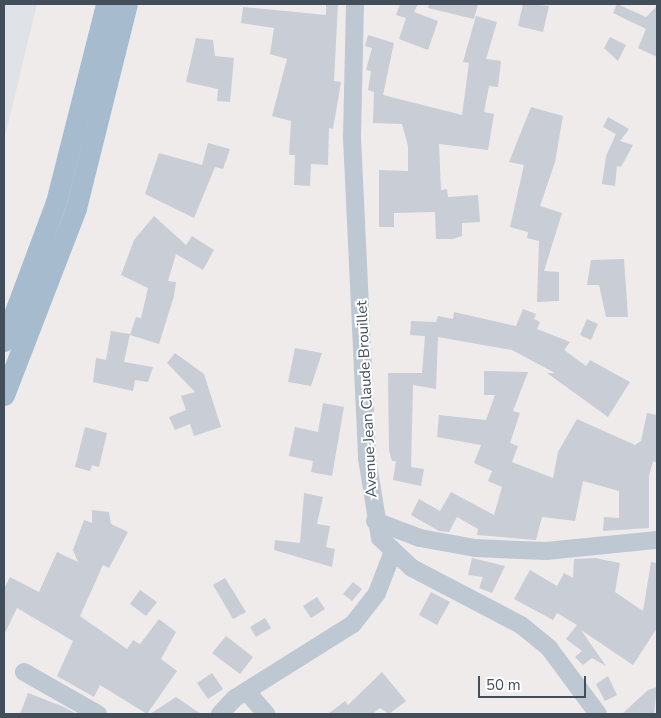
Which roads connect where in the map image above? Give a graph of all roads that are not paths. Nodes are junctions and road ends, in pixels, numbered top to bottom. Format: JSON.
{"nodes":[{"id":1,"x":106,"y":4,"type":"edge"},
{"id":2,"x":127,"y":4,"type":"edge"},
{"id":3,"x":355,"y":4,"type":"edge"},
{"id":4,"x":4,"y":341,"type":"edge"},
{"id":5,"x":4,"y":395,"type":"edge"},
{"id":6,"x":376,"y":521,"type":"junction"},
{"id":7,"x":657,"y":540,"type":"edge"},
{"id":8,"x":392,"y":554,"type":"junction"},
{"id":9,"x":24,"y":672,"type":"dead end"},
{"id":10,"x":248,"y":693,"type":"junction"},
{"id":11,"x":98,"y":714,"type":"edge"},
{"id":12,"x":220,"y":714,"type":"edge"},
{"id":13,"x":266,"y":714,"type":"edge"},
{"id":14,"x":598,"y":714,"type":"edge"}],
"edges":[{"from":1,"to":4,"type":"main road"},
{"from":2,"to":5,"type":"main road"},
{"from":3,"to":6,"type":"street","name":"Avenue Jean Claude Brouillet"},
{"from":6,"to":7,"type":"street"},
{"from":6,"to":8,"type":"street","name":"Avenue Jean Claude Brouillet"},
{"from":8,"to":10,"type":"street"},
{"from":8,"to":14,"type":"street"},
{"from":9,"to":11,"type":"street"},
{"from":10,"to":12,"type":"street"},
{"from":10,"to":13,"type":"street"}]}
